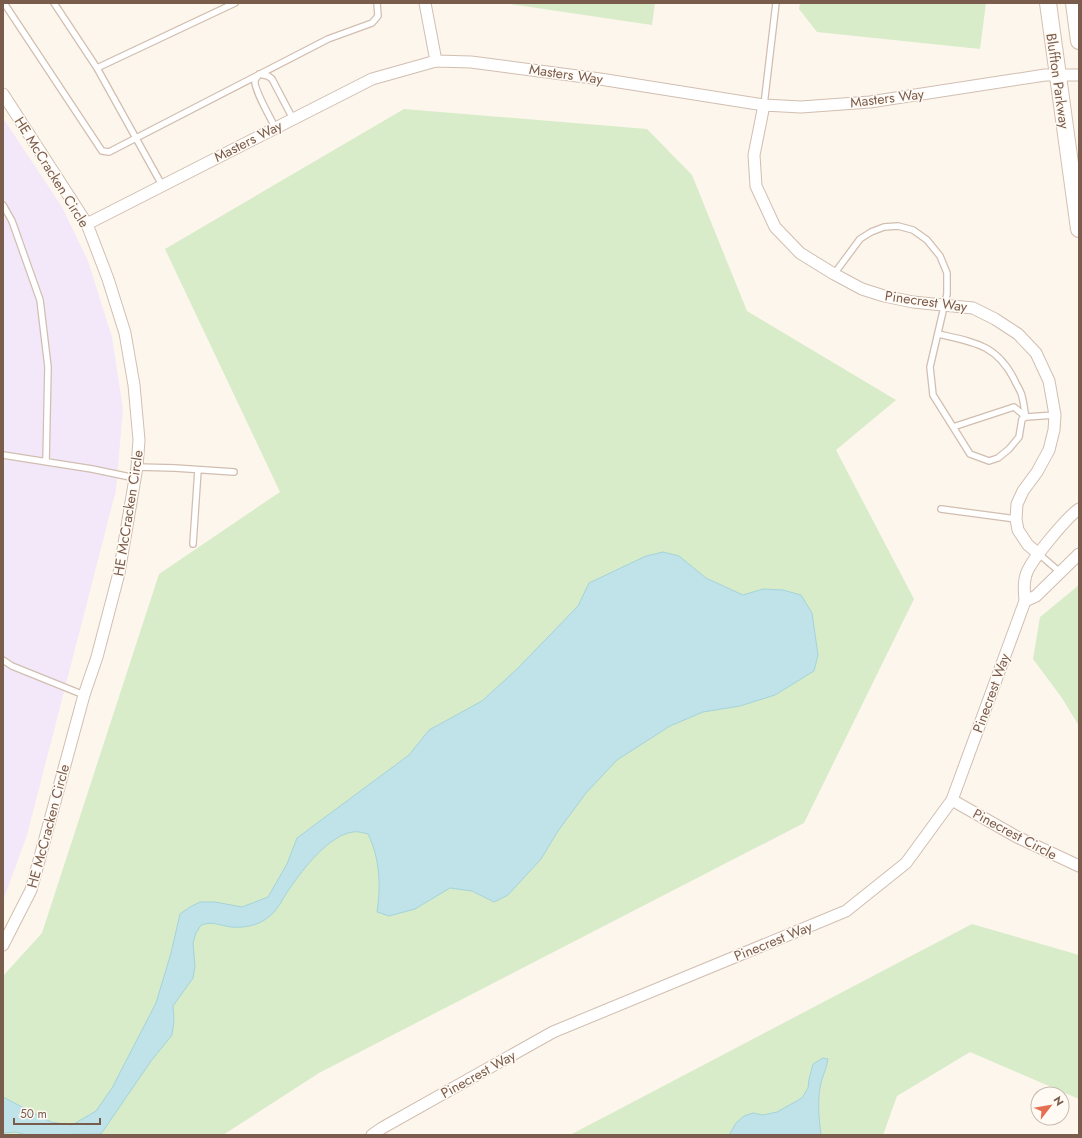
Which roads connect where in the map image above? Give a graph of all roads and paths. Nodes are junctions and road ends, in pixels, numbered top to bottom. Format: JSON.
{"nodes":[{"id":1,"x":4,"y":3,"type":"edge"},
{"id":2,"x":54,"y":3,"type":"edge"},
{"id":3,"x":235,"y":3,"type":"edge"},
{"id":4,"x":377,"y":3,"type":"edge"},
{"id":5,"x":425,"y":3,"type":"edge"},
{"id":6,"x":776,"y":3,"type":"edge"},
{"id":7,"x":1048,"y":3,"type":"edge"},
{"id":8,"x":1074,"y":3,"type":"edge"},
{"id":9,"x":1079,"y":41,"type":"edge"},
{"id":10,"x":436,"y":61,"type":"junction"},
{"id":11,"x":97,"y":68,"type":"junction"},
{"id":12,"x":259,"y":74,"type":"junction"},
{"id":13,"x":1057,"y":75,"type":"junction"},
{"id":14,"x":1079,"y":75,"type":"edge"},
{"id":15,"x":3,"y":94,"type":"edge"},
{"id":16,"x":764,"y":105,"type":"junction"},
{"id":17,"x":293,"y":119,"type":"junction"},
{"id":18,"x":275,"y":127,"type":"junction"},
{"id":19,"x":135,"y":137,"type":"junction"},
{"id":20,"x":162,"y":185,"type":"junction"},
{"id":21,"x":3,"y":205,"type":"edge"},
{"id":22,"x":87,"y":224,"type":"junction"},
{"id":23,"x":1079,"y":229,"type":"edge"},
{"id":24,"x":834,"y":274,"type":"junction"},
{"id":25,"x":944,"y":305,"type":"junction"},
{"id":26,"x":938,"y":334,"type":"junction"},
{"id":27,"x":1055,"y":415,"type":"junction"},
{"id":28,"x":1026,"y":418,"type":"junction"},
{"id":29,"x":954,"y":427,"type":"junction"},
{"id":30,"x":3,"y":455,"type":"edge"},
{"id":31,"x":46,"y":462,"type":"junction"},
{"id":32,"x":198,"y":470,"type":"junction"},
{"id":33,"x":136,"y":472,"type":"junction"},
{"id":34,"x":234,"y":472,"type":"dead end"},
{"id":35,"x":941,"y":509,"type":"dead end"},
{"id":36,"x":1079,"y":509,"type":"edge"},
{"id":37,"x":1016,"y":519,"type":"junction"},
{"id":38,"x":193,"y":544,"type":"dead end"},
{"id":39,"x":1039,"y":554,"type":"junction"},
{"id":40,"x":1079,"y":554,"type":"edge"},
{"id":41,"x":1061,"y":573,"type":"junction"},
{"id":42,"x":1025,"y":601,"type":"junction"},
{"id":43,"x":3,"y":660,"type":"edge"},
{"id":44,"x":84,"y":695,"type":"junction"},
{"id":45,"x":952,"y":800,"type":"junction"},
{"id":46,"x":1079,"y":866,"type":"edge"},
{"id":47,"x":3,"y":945,"type":"edge"},
{"id":48,"x":372,"y":1135,"type":"edge"}],
"edges":[{"from":1,"to":19,"type":"lane"},
{"from":2,"to":11,"type":"lane"},
{"from":3,"to":11,"type":"lane"},
{"from":4,"to":12,"type":"lane"},
{"from":5,"to":10,"type":"street"},
{"from":6,"to":16,"type":"lane"},
{"from":7,"to":13,"type":"main road","name":"Bluffton Parkway"},
{"from":8,"to":9,"type":"main road","name":"Bluffton Parkway"},
{"from":10,"to":16,"type":"street","name":"Masters Way"},
{"from":10,"to":17,"type":"street","name":"Masters Way"},
{"from":11,"to":19,"type":"lane"},
{"from":12,"to":17,"type":"lane"},
{"from":12,"to":18,"type":"lane"},
{"from":12,"to":19,"type":"lane"},
{"from":13,"to":14,"type":"street","name":"Masters Way"},
{"from":13,"to":16,"type":"street","name":"Masters Way"},
{"from":13,"to":23,"type":"main road","name":"Bluffton Parkway"},
{"from":15,"to":22,"type":"street","name":"HE McCracken Circle"},
{"from":16,"to":24,"type":"street","name":"Pinecrest Way"},
{"from":17,"to":18,"type":"street","name":"Masters Way"},
{"from":18,"to":20,"type":"street","name":"Masters Way"},
{"from":19,"to":20,"type":"lane"},
{"from":20,"to":22,"type":"street","name":"Masters Way"},
{"from":21,"to":31,"type":"lane"},
{"from":22,"to":33,"type":"street","name":"HE McCracken Circle"},
{"from":24,"to":25,"type":"street","name":"Pinecrest Way"},
{"from":24,"to":25,"type":"lane"},
{"from":25,"to":26,"type":"lane"},
{"from":25,"to":27,"type":"street","name":"Pinecrest Way"},
{"from":26,"to":28,"type":"lane"},
{"from":26,"to":29,"type":"lane"},
{"from":27,"to":28,"type":"lane"},
{"from":27,"to":37,"type":"street","name":"Pinecrest Way"},
{"from":28,"to":29,"type":"lane"},
{"from":28,"to":29,"type":"lane"},
{"from":30,"to":31,"type":"lane"},
{"from":31,"to":33,"type":"lane"},
{"from":32,"to":33,"type":"lane"},
{"from":32,"to":34,"type":"lane"},
{"from":32,"to":38,"type":"lane"},
{"from":33,"to":44,"type":"street","name":"HE McCracken Circle"},
{"from":35,"to":37,"type":"lane"},
{"from":36,"to":39,"type":"street"},
{"from":37,"to":39,"type":"street","name":"Pinecrest Way"},
{"from":39,"to":41,"type":"lane"},
{"from":39,"to":42,"type":"street"},
{"from":40,"to":41,"type":"street"},
{"from":41,"to":42,"type":"street"},
{"from":42,"to":45,"type":"street","name":"Pinecrest Way"},
{"from":43,"to":44,"type":"lane"},
{"from":44,"to":47,"type":"street","name":"HE McCracken Circle"},
{"from":45,"to":46,"type":"street","name":"Pinecrest Circle"},
{"from":45,"to":48,"type":"street","name":"Pinecrest Way"}]}
